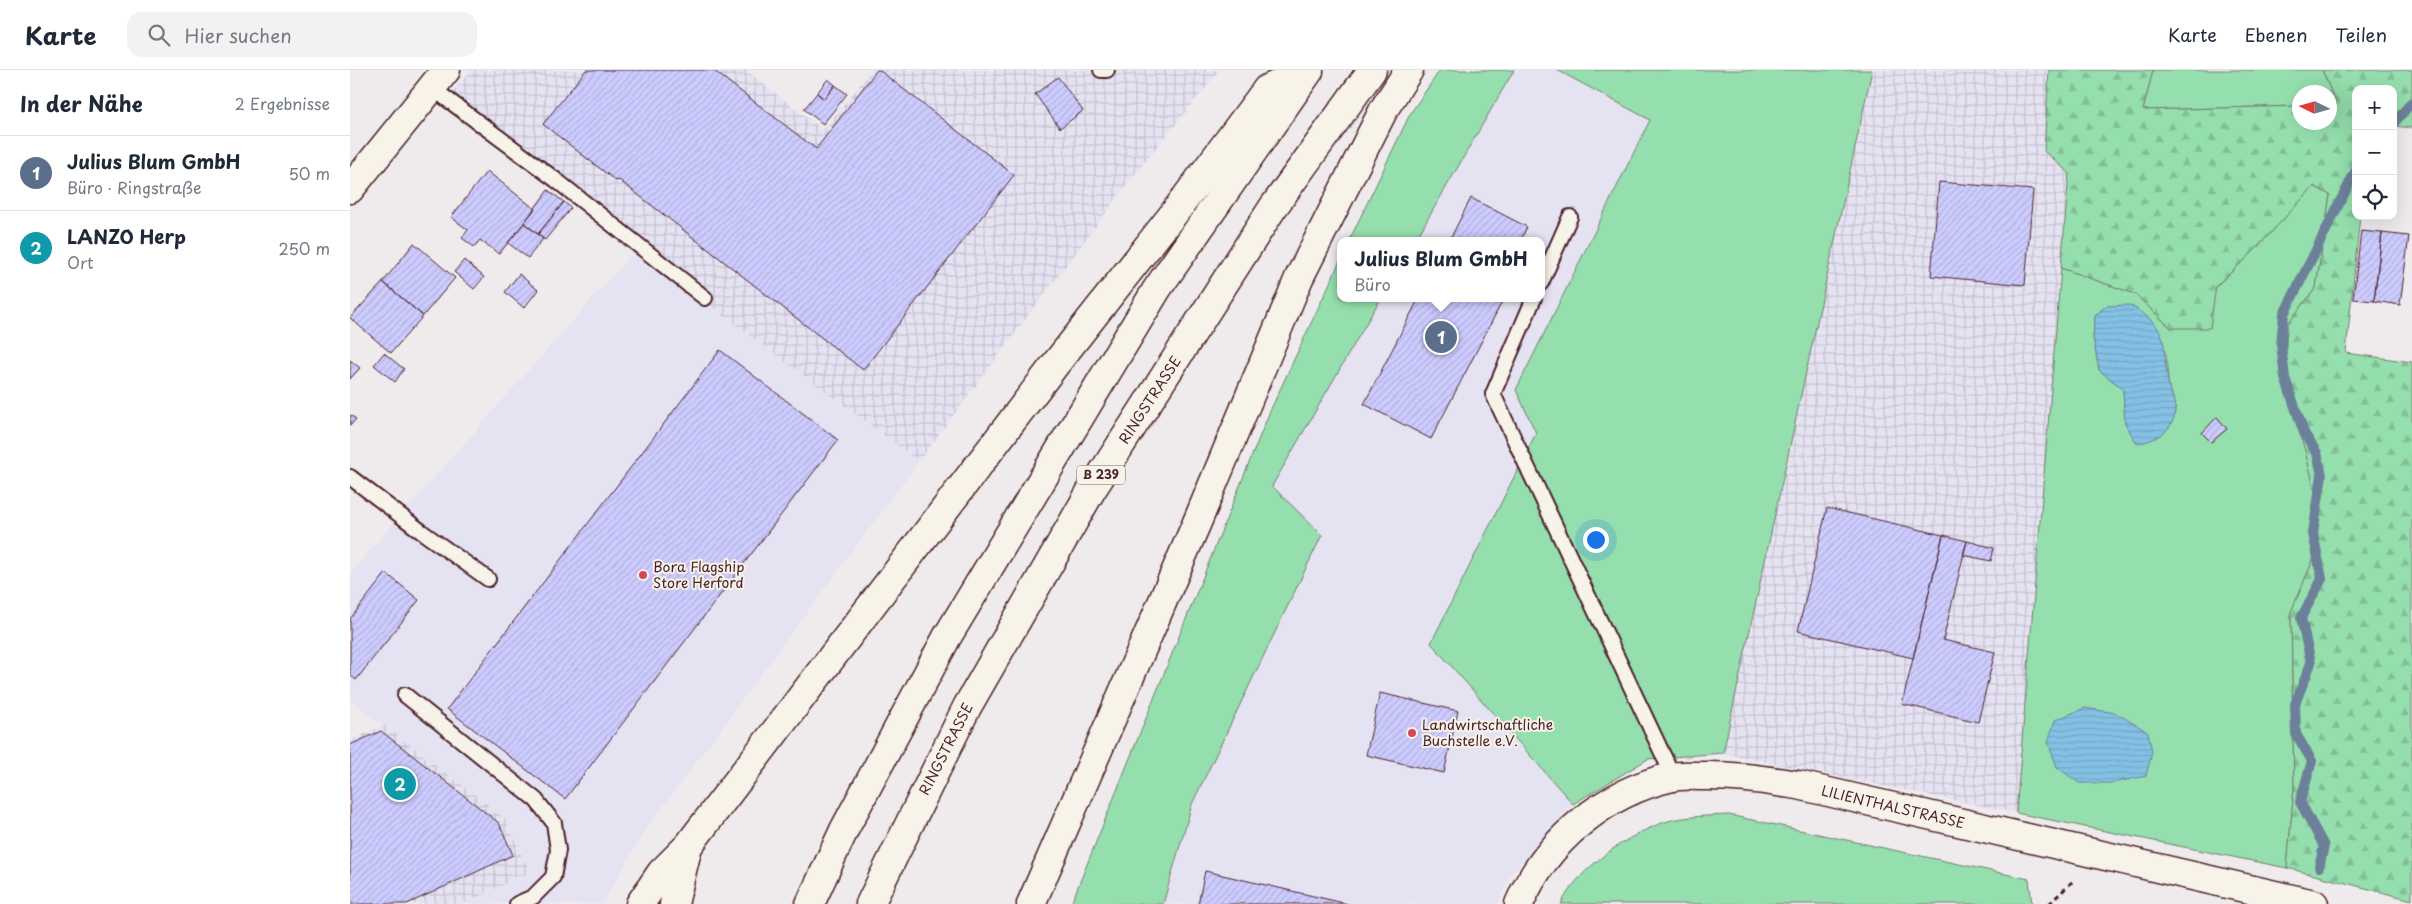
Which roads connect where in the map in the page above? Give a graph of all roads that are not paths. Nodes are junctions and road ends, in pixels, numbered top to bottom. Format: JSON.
{"nodes":[{"id":1,"x":1101,"y":70,"type":"edge"},
{"id":2,"x":1107,"y":70,"type":"edge"},
{"id":3,"x":1372,"y":70,"type":"edge"},
{"id":4,"x":1409,"y":70,"type":"edge"},
{"id":5,"x":1309,"y":71,"type":"edge"},
{"id":6,"x":439,"y":79,"type":"edge"},
{"id":7,"x":350,"y":189,"type":"edge"},
{"id":8,"x":1570,"y":217,"type":"dead end"},
{"id":9,"x":1545,"y":274,"type":"edge"},
{"id":10,"x":704,"y":298,"type":"dead end"},
{"id":11,"x":1532,"y":302,"type":"edge"},
{"id":12,"x":350,"y":477,"type":"edge"},
{"id":13,"x":488,"y":579,"type":"dead end"},
{"id":14,"x":405,"y":695,"type":"dead end"},
{"id":15,"x":1673,"y":776,"type":"junction"},
{"id":16,"x":688,"y":846,"type":"junction"},
{"id":17,"x":518,"y":904,"type":"edge"},
{"id":18,"x":640,"y":904,"type":"edge"},
{"id":19,"x":674,"y":904,"type":"edge"},
{"id":20,"x":810,"y":904,"type":"edge"},
{"id":21,"x":870,"y":904,"type":"edge"},
{"id":22,"x":1031,"y":904,"type":"edge"},
{"id":23,"x":1519,"y":904,"type":"edge"},
{"id":24,"x":2314,"y":904,"type":"edge"}],
"edges":[{"from":1,"to":2,"type":"lane"},
{"from":3,"to":21,"type":"main road","name":"RINGSTRASSE","number":"B 239"},
{"from":4,"to":22,"type":"main road"},
{"from":5,"to":16,"type":"main road"},
{"from":5,"to":20,"type":"main road"},
{"from":6,"to":7,"type":"main road"},
{"from":6,"to":10,"type":"lane"},
{"from":8,"to":9,"type":"lane"},
{"from":11,"to":15,"type":"lane"},
{"from":12,"to":13,"type":"lane"},
{"from":14,"to":17,"type":"lane"},
{"from":15,"to":23,"type":"main road","name":"LILIENTHALSTRASSE"},
{"from":15,"to":24,"type":"main road","name":"LILIENTHALSTRASSE"},
{"from":16,"to":18,"type":"main road"},
{"from":16,"to":19,"type":"main road"}]}
